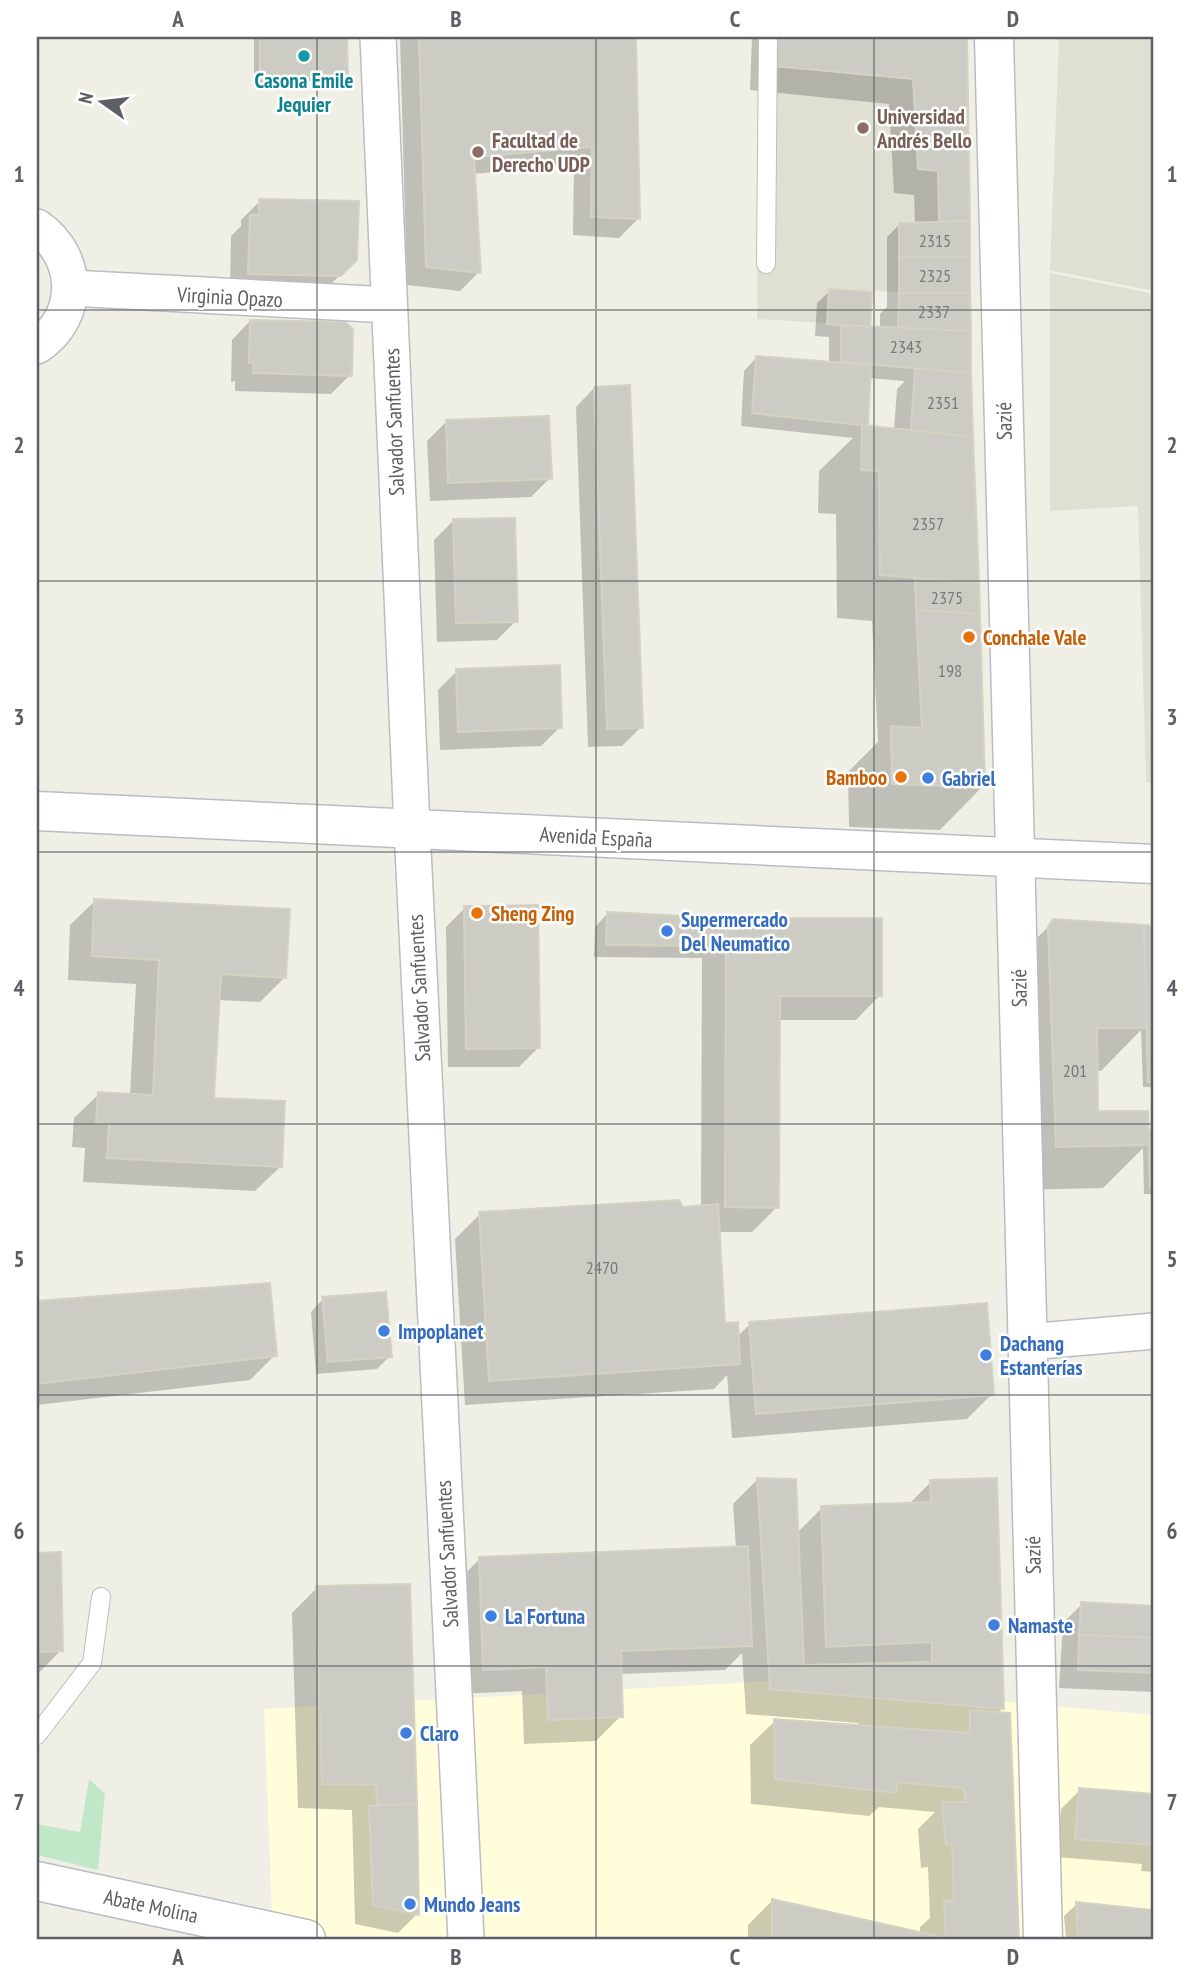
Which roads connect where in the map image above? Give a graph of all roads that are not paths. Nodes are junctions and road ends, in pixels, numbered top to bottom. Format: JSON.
{"nodes":[{"id":1,"x":378,"y":37,"type":"edge"},
{"id":2,"x":768,"y":37,"type":"edge"},
{"id":3,"x":994,"y":37,"type":"edge"},
{"id":4,"x":37,"y":228,"type":"edge"},
{"id":5,"x":766,"y":264,"type":"dead end"},
{"id":6,"x":71,"y":288,"type":"junction"},
{"id":7,"x":389,"y":305,"type":"junction"},
{"id":8,"x":37,"y":346,"type":"edge"},
{"id":9,"x":37,"y":811,"type":"edge"},
{"id":10,"x":412,"y":828,"type":"junction"},
{"id":11,"x":1016,"y":857,"type":"junction"},
{"id":12,"x":1154,"y":863,"type":"edge"},
{"id":13,"x":1154,"y":1331,"type":"edge"},
{"id":14,"x":1028,"y":1342,"type":"junction"},
{"id":15,"x":101,"y":1597,"type":"dead end"},
{"id":16,"x":37,"y":1735,"type":"edge"},
{"id":17,"x":37,"y":1881,"type":"edge"},
{"id":18,"x":306,"y":1939,"type":"edge"},
{"id":19,"x":466,"y":1939,"type":"edge"},
{"id":20,"x":1043,"y":1939,"type":"edge"}],
"edges":[{"from":1,"to":7,"type":"street","name":"Salvador Sanfuentes"},
{"from":2,"to":5,"type":"lane"},
{"from":3,"to":11,"type":"street","name":"Sazié"},
{"from":4,"to":6,"type":"street"},
{"from":6,"to":7,"type":"street","name":"Virginia Opazo"},
{"from":6,"to":8,"type":"street"},
{"from":7,"to":10,"type":"street","name":"Salvador Sanfuentes"},
{"from":9,"to":10,"type":"street","name":"Avenida España"},
{"from":10,"to":11,"type":"street","name":"Avenida España"},
{"from":10,"to":19,"type":"street","name":"Salvador Sanfuentes"},
{"from":11,"to":12,"type":"street","name":"Avenida España"},
{"from":11,"to":14,"type":"street","name":"Sazié"},
{"from":13,"to":14,"type":"street"},
{"from":14,"to":20,"type":"street","name":"Sazié"},
{"from":15,"to":16,"type":"lane"},
{"from":17,"to":18,"type":"street","name":"Abate Molina"}]}
